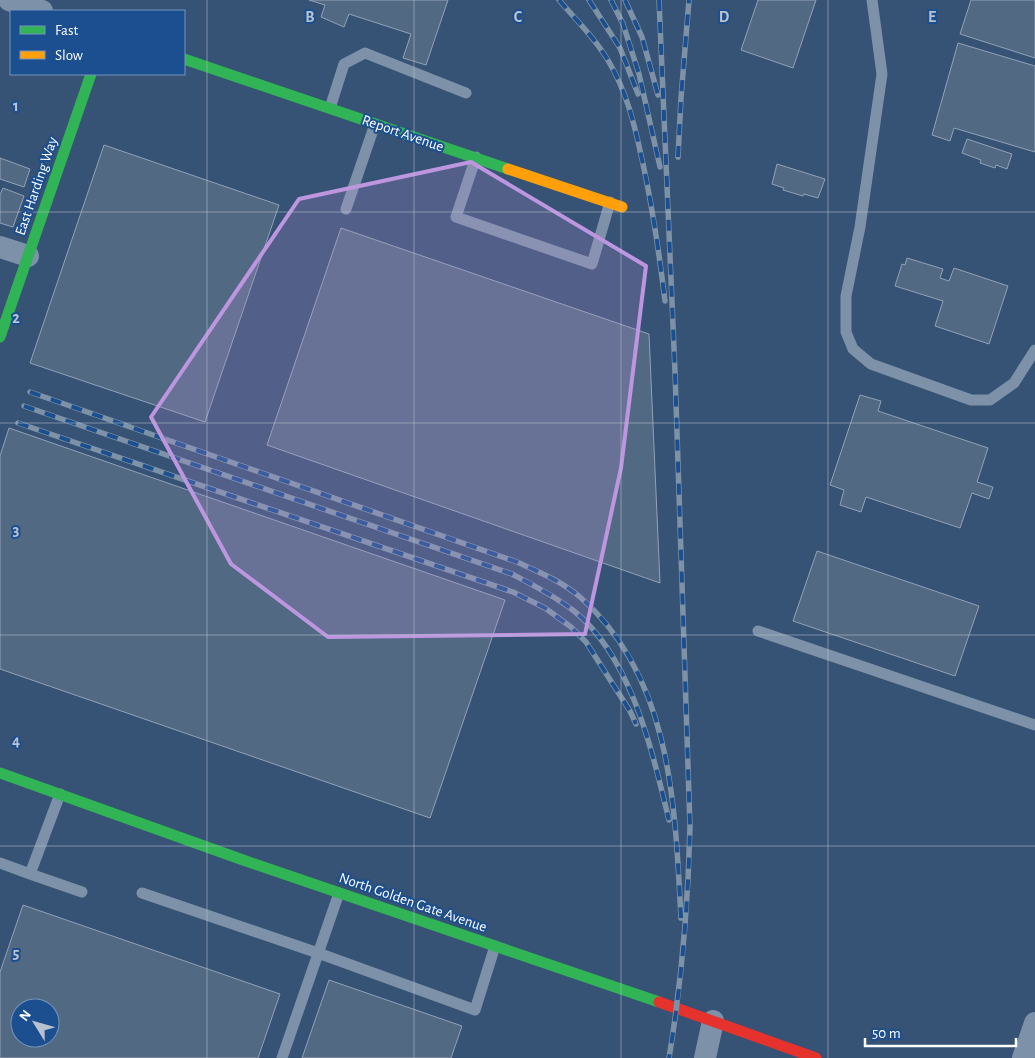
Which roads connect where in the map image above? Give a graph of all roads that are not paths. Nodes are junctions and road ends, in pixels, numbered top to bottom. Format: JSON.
{"nodes":[{"id":1,"x":9,"y":0,"type":"edge"},
{"id":2,"x":872,"y":0,"type":"edge"},
{"id":3,"x":39,"y":10,"type":"edge"},
{"id":4,"x":185,"y":59,"type":"edge"},
{"id":5,"x":91,"y":75,"type":"edge"},
{"id":6,"x":466,"y":93,"type":"dead end"},
{"id":7,"x":330,"y":108,"type":"junction"},
{"id":8,"x":375,"y":124,"type":"junction"},
{"id":9,"x":476,"y":157,"type":"junction"},
{"id":10,"x":610,"y":202,"type":"junction"},
{"id":11,"x":622,"y":206,"type":"dead end"},
{"id":12,"x":346,"y":209,"type":"dead end"},
{"id":13,"x":0,"y":246,"type":"edge"},
{"id":14,"x":28,"y":256,"type":"junction"},
{"id":15,"x":0,"y":337,"type":"edge"},
{"id":16,"x":1035,"y":350,"type":"edge"},
{"id":17,"x":758,"y":631,"type":"dead end"},
{"id":18,"x":1035,"y":725,"type":"edge"},
{"id":19,"x":0,"y":773,"type":"edge"},
{"id":20,"x":60,"y":794,"type":"junction"},
{"id":21,"x":0,"y":864,"type":"edge"},
{"id":22,"x":30,"y":874,"type":"junction"},
{"id":23,"x":82,"y":892,"type":"dead end"},
{"id":24,"x":142,"y":893,"type":"dead end"},
{"id":25,"x":339,"y":893,"type":"junction"},
{"id":26,"x":495,"y":946,"type":"junction"},
{"id":27,"x":318,"y":953,"type":"junction"},
{"id":28,"x":713,"y":1021,"type":"junction"},
{"id":29,"x":1035,"y":1023,"type":"edge"},
{"id":30,"x":282,"y":1058,"type":"edge"},
{"id":31,"x":705,"y":1058,"type":"edge"},
{"id":32,"x":816,"y":1058,"type":"edge"},
{"id":33,"x":1023,"y":1058,"type":"edge"}],
"edges":[{"from":1,"to":3,"type":"street"},
{"from":2,"to":16,"type":"lane"},
{"from":4,"to":7,"type":"street","name":"Report Avenue"},
{"from":5,"to":14,"type":"street","name":"East Harding Way"},
{"from":6,"to":7,"type":"lane"},
{"from":7,"to":8,"type":"street","name":"Report Avenue"},
{"from":8,"to":9,"type":"street","name":"Report Avenue"},
{"from":8,"to":12,"type":"lane"},
{"from":9,"to":10,"type":"street","name":"Report Avenue"},
{"from":9,"to":10,"type":"lane"},
{"from":10,"to":11,"type":"street","name":"Report Avenue"},
{"from":13,"to":14,"type":"street"},
{"from":14,"to":15,"type":"street","name":"East Harding Way"},
{"from":17,"to":18,"type":"lane"},
{"from":19,"to":20,"type":"street","name":"North Golden Gate Avenue"},
{"from":20,"to":22,"type":"lane"},
{"from":20,"to":25,"type":"street","name":"North Golden Gate Avenue"},
{"from":21,"to":22,"type":"lane"},
{"from":22,"to":23,"type":"lane"},
{"from":24,"to":27,"type":"lane"},
{"from":25,"to":26,"type":"street","name":"North Golden Gate Avenue"},
{"from":25,"to":27,"type":"lane"},
{"from":26,"to":27,"type":"lane"},
{"from":26,"to":28,"type":"street","name":"North Golden Gate Avenue"},
{"from":27,"to":30,"type":"lane"},
{"from":28,"to":31,"type":"street"},
{"from":28,"to":32,"type":"street","name":"North Golden Gate Avenue"},
{"from":29,"to":33,"type":"street"}]}
